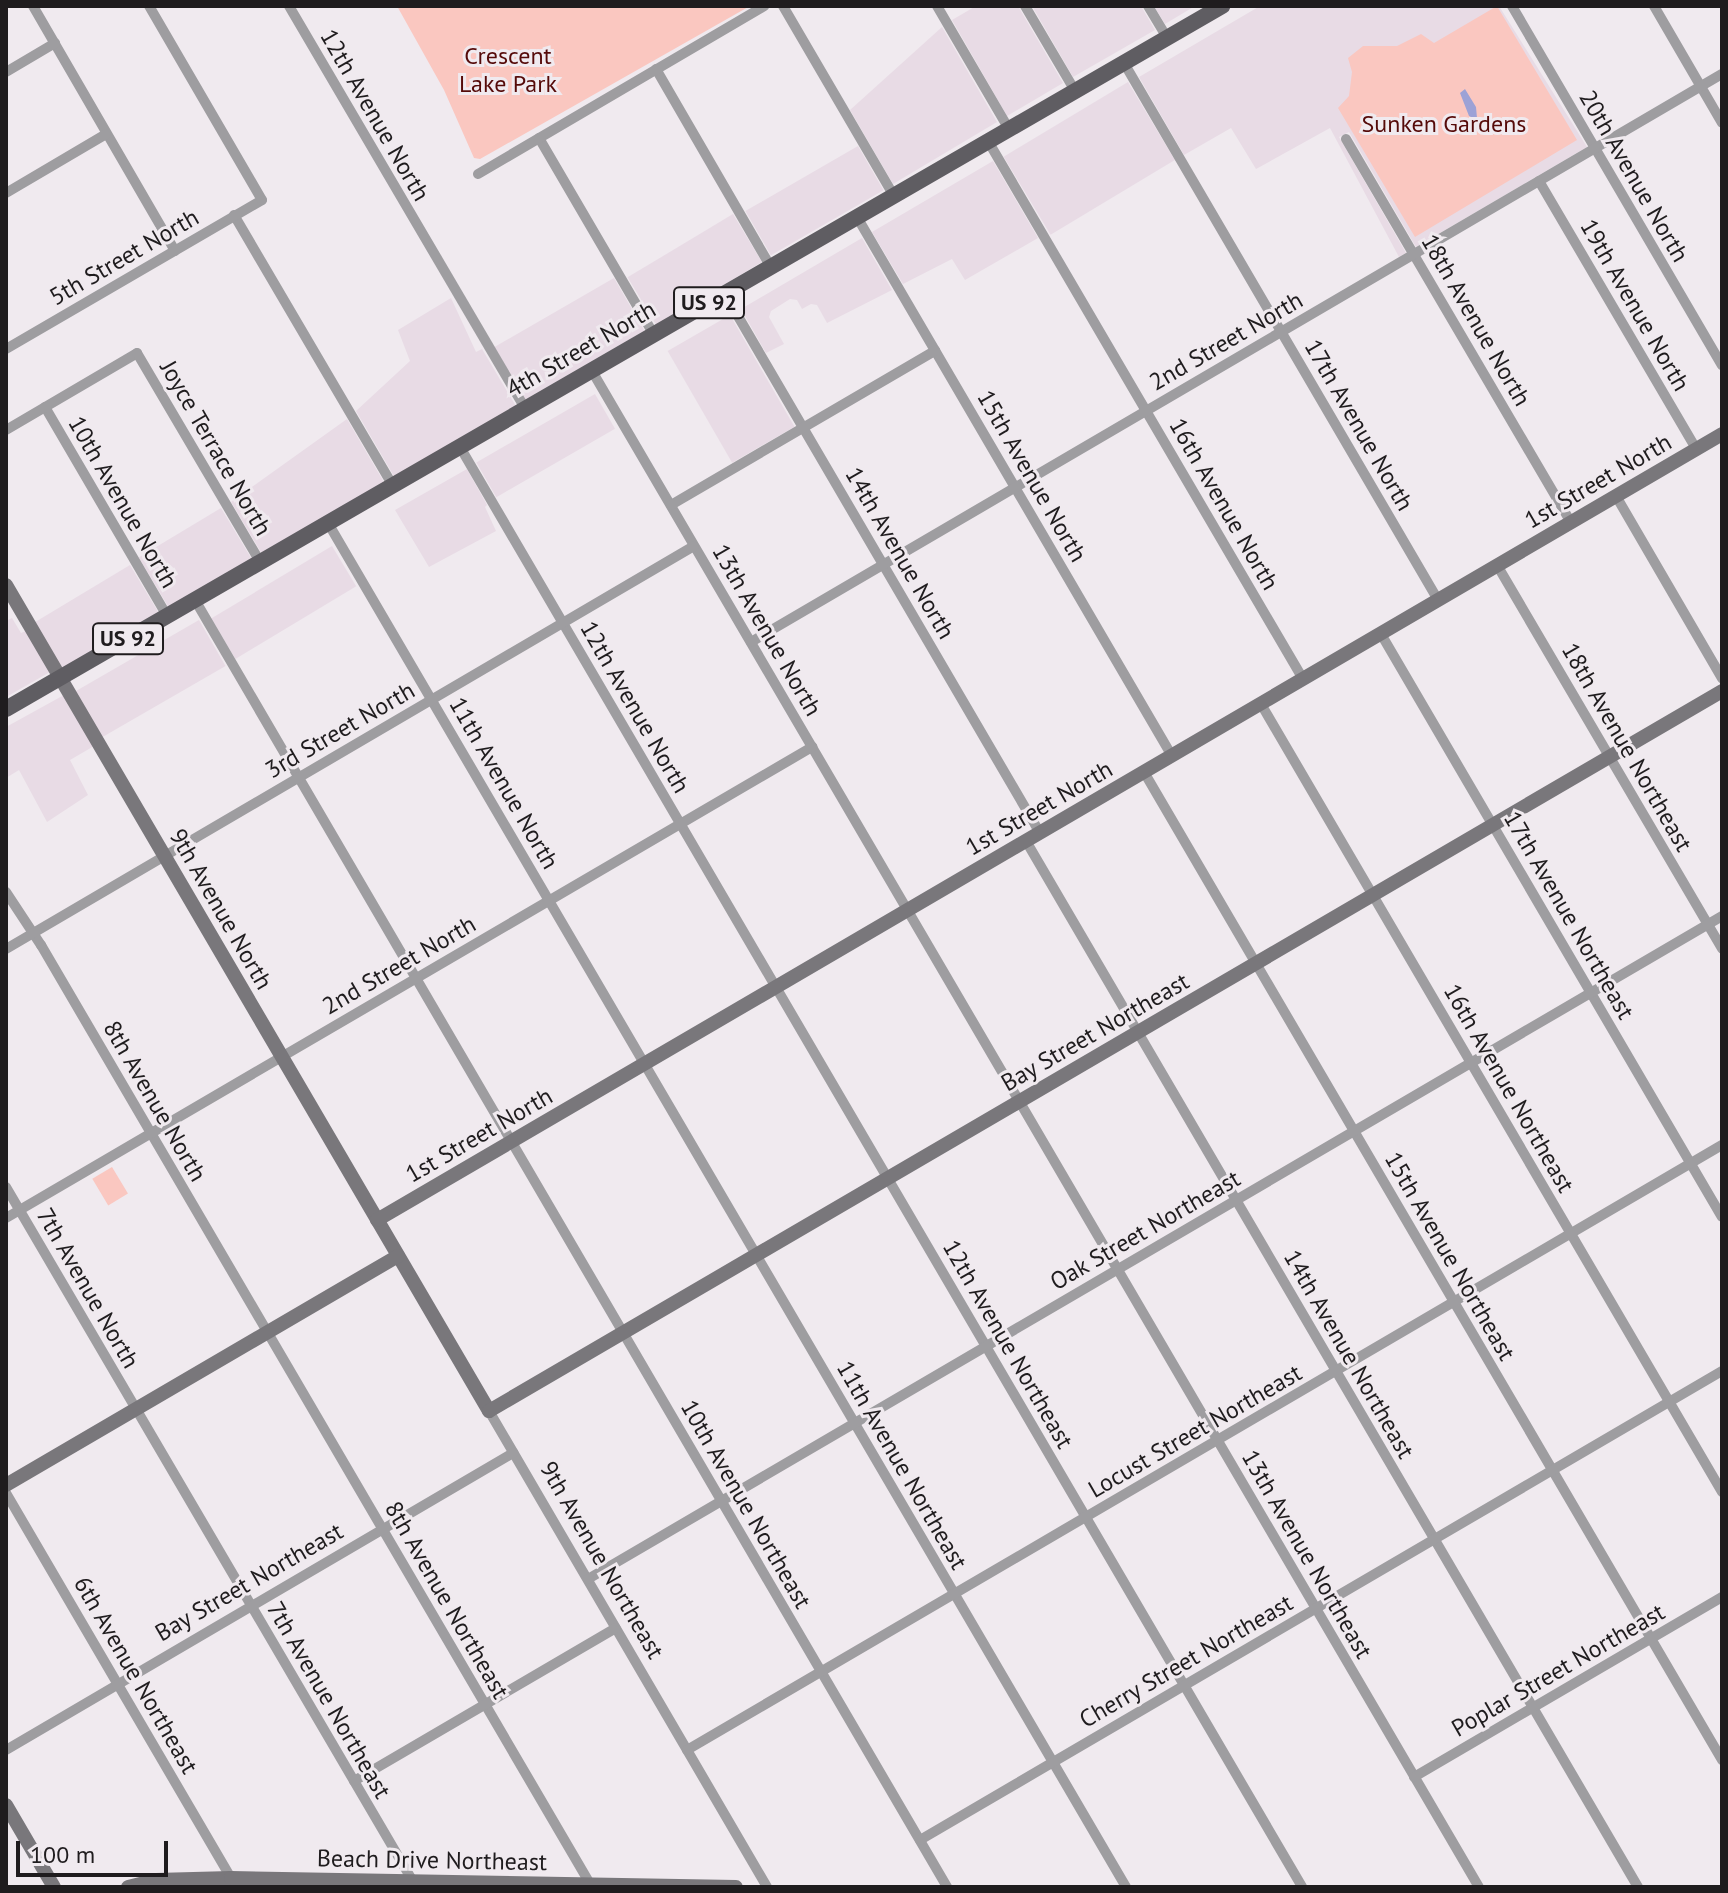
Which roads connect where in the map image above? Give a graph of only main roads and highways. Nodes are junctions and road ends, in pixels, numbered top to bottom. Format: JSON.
{"nodes":[{"id":1,"x":1222,"y":6,"type":"edge"},
{"id":2,"x":6,"y":709,"type":"edge"}],
"edges":[{"from":1,"to":2,"type":"main road","name":"4th Street North","number":"US 92"}]}
